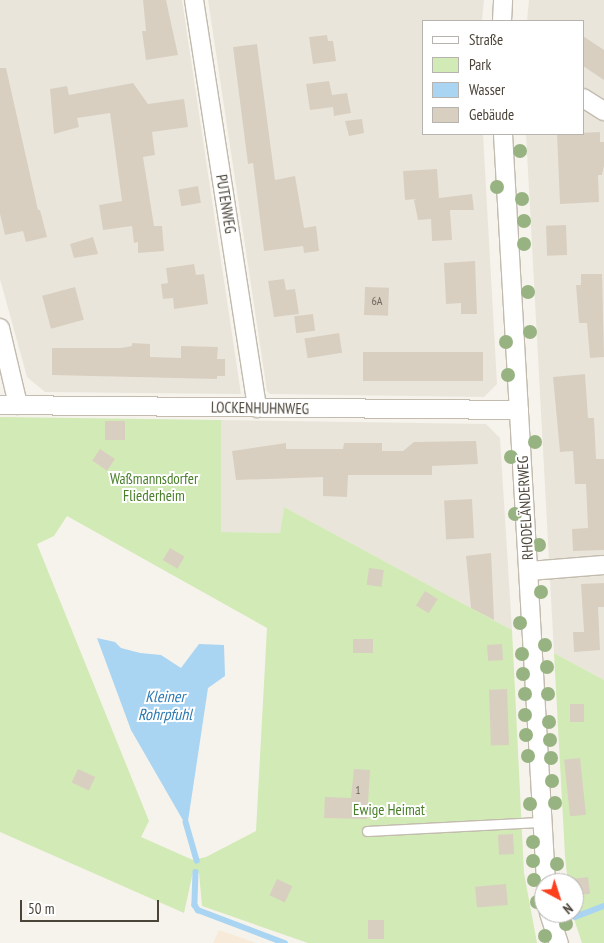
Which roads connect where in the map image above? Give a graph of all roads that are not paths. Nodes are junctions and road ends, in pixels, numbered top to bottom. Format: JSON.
{"nodes":[{"id":1,"x":194,"y":0,"type":"edge"},
{"id":2,"x":503,"y":0,"type":"edge"},
{"id":3,"x":502,"y":20,"type":"edge"},
{"id":4,"x":584,"y":99,"type":"edge"},
{"id":5,"x":604,"y":111,"type":"edge"},
{"id":6,"x":503,"y":135,"type":"edge"},
{"id":7,"x":0,"y":328,"type":"edge"},
{"id":8,"x":0,"y":405,"type":"edge"},
{"id":9,"x":18,"y":405,"type":"junction"},
{"id":10,"x":257,"y":408,"type":"junction"},
{"id":11,"x":519,"y":410,"type":"junction"},
{"id":12,"x":604,"y":565,"type":"edge"},
{"id":13,"x":529,"y":571,"type":"junction"},
{"id":14,"x":540,"y":822,"type":"junction"},
{"id":15,"x":367,"y":831,"type":"dead end"},
{"id":16,"x":545,"y":873,"type":"edge"},
{"id":17,"x":552,"y":923,"type":"edge"},
{"id":18,"x":559,"y":943,"type":"edge"}],
"edges":[{"from":1,"to":10,"type":"street","name":"PUTENWEG"},
{"from":2,"to":3,"type":"street"},
{"from":4,"to":5,"type":"street"},
{"from":6,"to":11,"type":"street","name":"RHODELÄNDERWEG"},
{"from":7,"to":9,"type":"street"},
{"from":8,"to":9,"type":"street","name":"LOCKENHUHNWEG"},
{"from":9,"to":10,"type":"street","name":"LOCKENHUHNWEG"},
{"from":10,"to":11,"type":"street","name":"LOCKENHUHNWEG"},
{"from":11,"to":13,"type":"street","name":"RHODELÄNDERWEG"},
{"from":12,"to":13,"type":"street"},
{"from":13,"to":14,"type":"street","name":"RHODELÄNDERWEG"},
{"from":14,"to":15,"type":"lane"},
{"from":14,"to":16,"type":"street","name":"RHODELÄNDERWEG"},
{"from":17,"to":18,"type":"street"}]}
